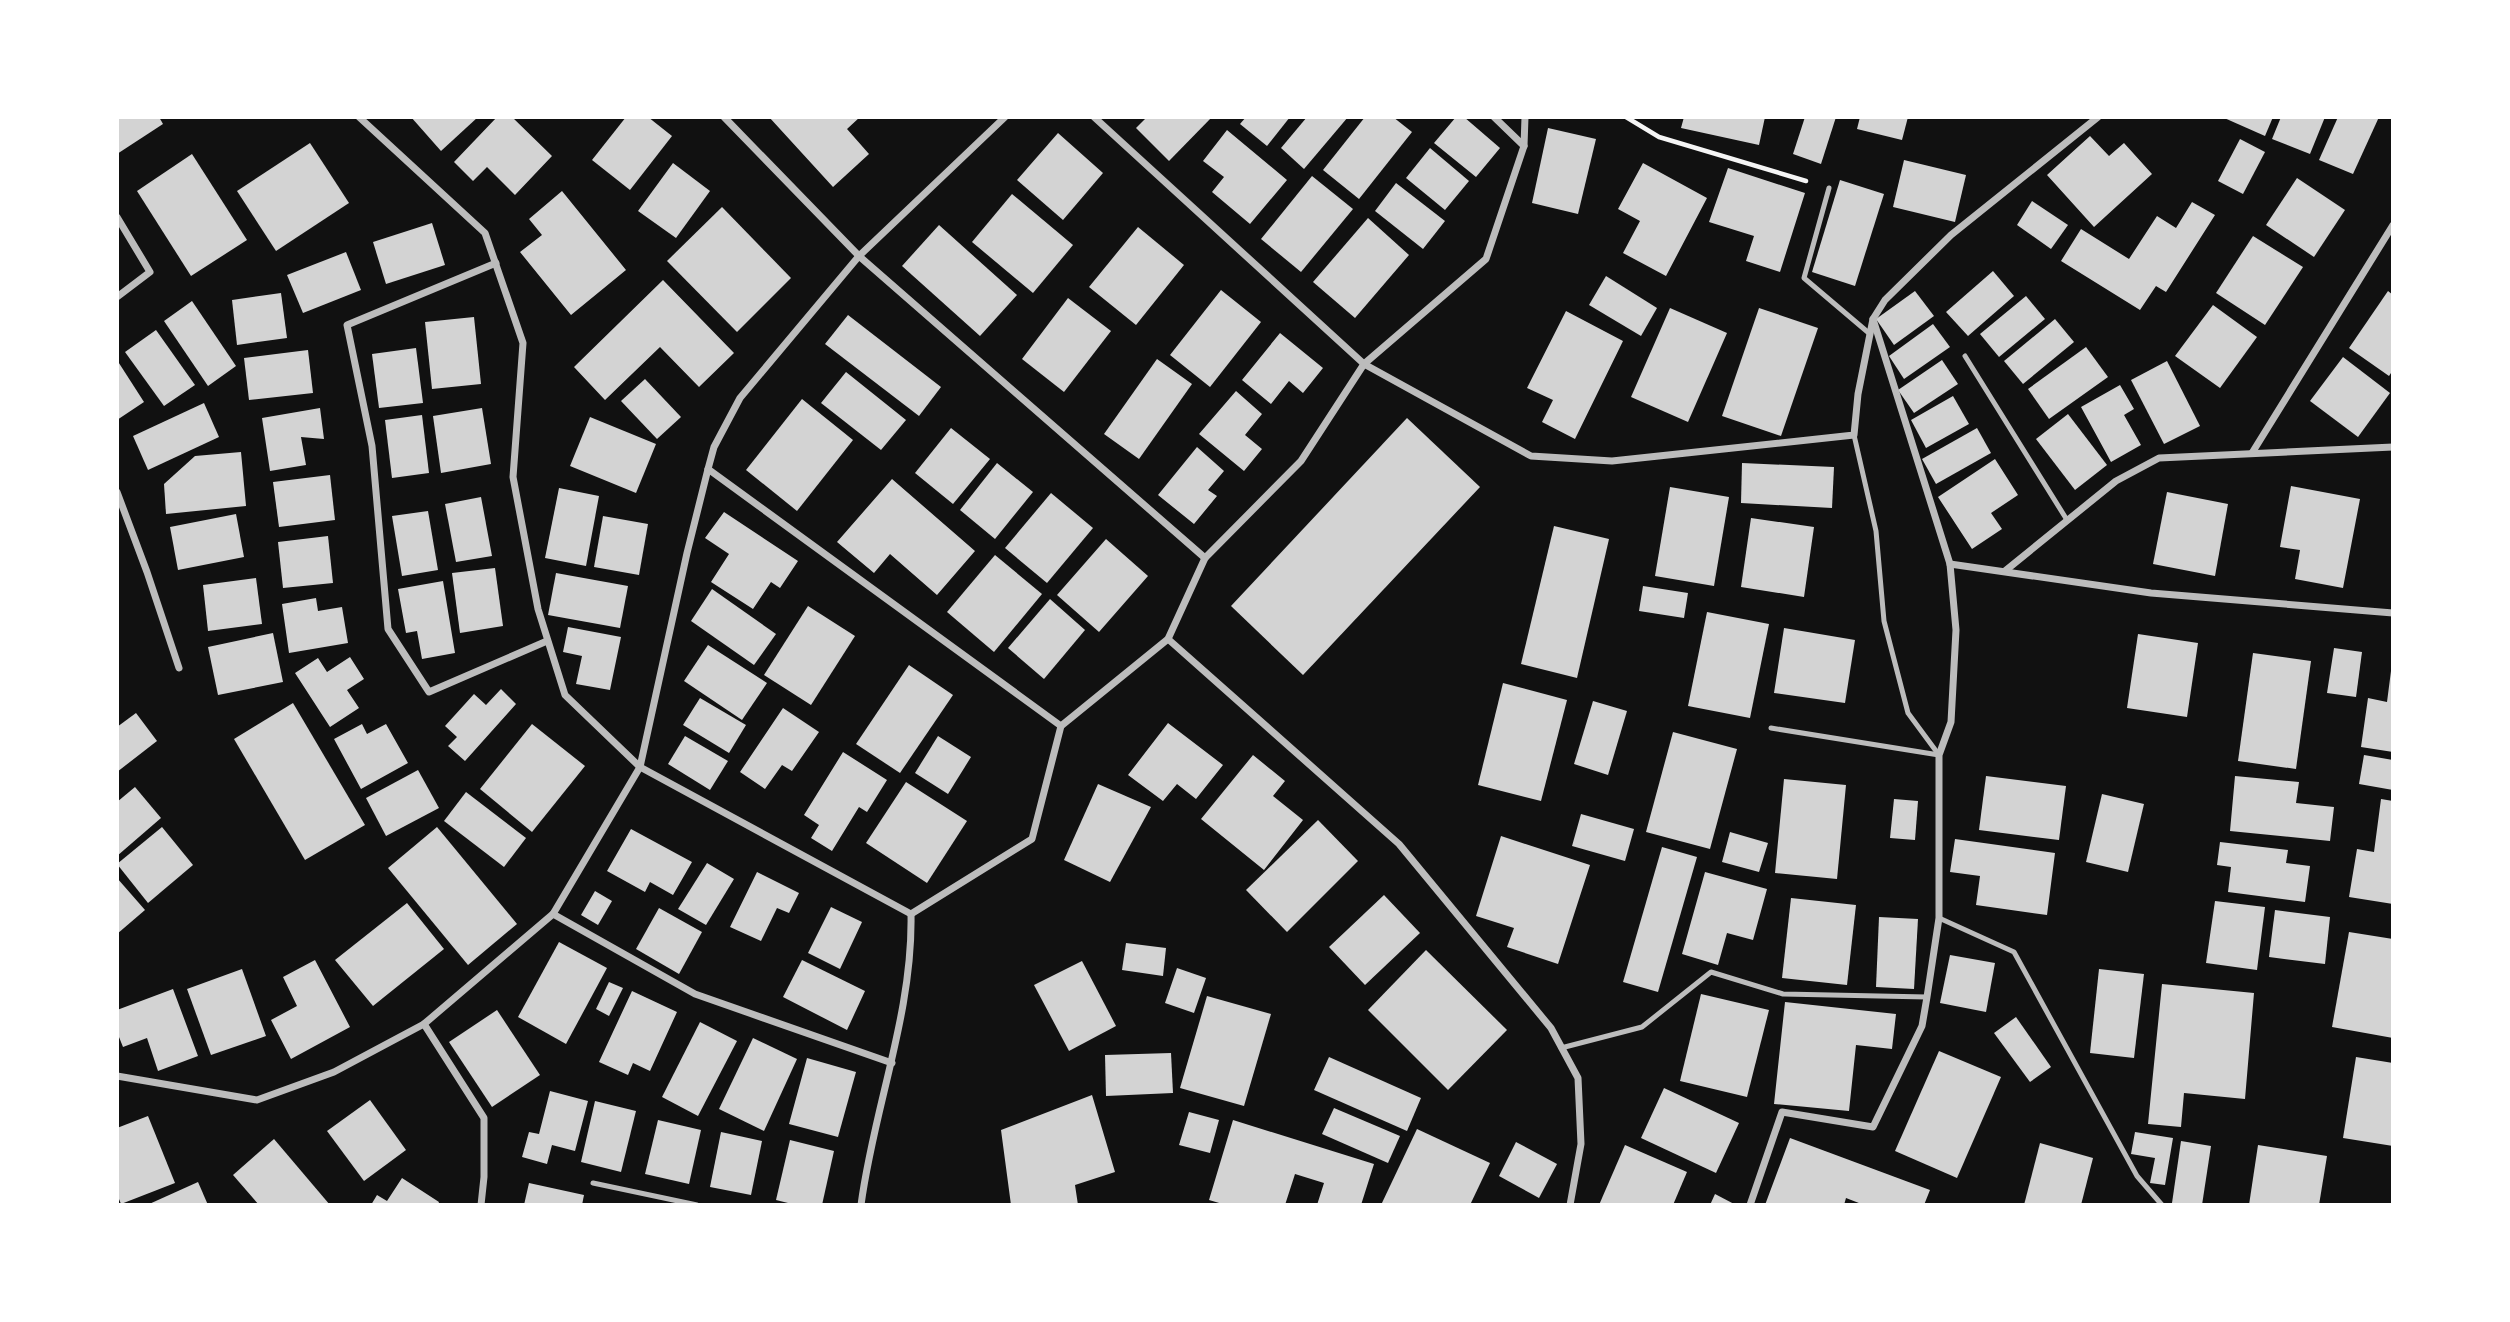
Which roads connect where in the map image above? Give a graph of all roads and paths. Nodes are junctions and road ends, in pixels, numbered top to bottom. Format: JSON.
{"nodes":[{"id":1,"x":359,"y":117,"type":"edge"},
{"id":2,"x":724,"y":117,"type":"edge"},
{"id":3,"x":1004,"y":117,"type":"edge"},
{"id":4,"x":1094,"y":117,"type":"edge"},
{"id":5,"x":1494,"y":117,"type":"edge"},
{"id":6,"x":1525,"y":117,"type":"edge"},
{"id":7,"x":1626,"y":117,"type":"edge"},
{"id":8,"x":2098,"y":117,"type":"edge"},
{"id":9,"x":1524,"y":146,"type":"junction"},
{"id":10,"x":1829,"y":188,"type":"joint"},
{"id":11,"x":117,"y":217,"type":"edge"},
{"id":12,"x":2393,"y":225,"type":"edge"},
{"id":13,"x":859,"y":256,"type":"junction"},
{"id":14,"x":496,"y":263,"type":"junction"},
{"id":15,"x":117,"y":297,"type":"edge"},
{"id":16,"x":1873,"y":319,"type":"junction"},
{"id":17,"x":1870,"y":334,"type":"junction"},
{"id":18,"x":1965,"y":356,"type":"dead end"},
{"id":19,"x":1364,"y":364,"type":"junction"},
{"id":20,"x":1854,"y":435,"type":"junction"},
{"id":21,"x":2393,"y":447,"type":"edge"},
{"id":22,"x":2252,"y":453,"type":"junction"},
{"id":23,"x":708,"y":469,"type":"junction"},
{"id":24,"x":117,"y":492,"type":"edge"},
{"id":25,"x":2067,"y":520,"type":"junction"},
{"id":26,"x":1205,"y":558,"type":"junction"},
{"id":27,"x":1950,"y":564,"type":"junction"},
{"id":28,"x":2005,"y":571,"type":"junction"},
{"id":29,"x":2393,"y":613,"type":"edge"},
{"id":30,"x":1168,"y":639,"type":"junction"},
{"id":31,"x":547,"y":641,"type":"junction"},
{"id":32,"x":179,"y":668,"type":"dead end"},
{"id":33,"x":1061,"y":726,"type":"junction"},
{"id":34,"x":1771,"y":727,"type":"dead end"},
{"id":35,"x":1939,"y":755,"type":"junction"},
{"id":36,"x":640,"y":767,"type":"junction"},
{"id":37,"x":553,"y":914,"type":"junction"},
{"id":38,"x":911,"y":914,"type":"junction"},
{"id":39,"x":1939,"y":918,"type":"junction"},
{"id":40,"x":1927,"y":997,"type":"junction"},
{"id":41,"x":424,"y":1024,"type":"junction"},
{"id":42,"x":1561,"y":1048,"type":"junction"},
{"id":43,"x":892,"y":1063,"type":"junction"},
{"id":44,"x":117,"y":1076,"type":"edge"},
{"id":45,"x":593,"y":1183,"type":"dead end"},
{"id":46,"x":481,"y":1205,"type":"edge"},
{"id":47,"x":696,"y":1205,"type":"edge"},
{"id":48,"x":861,"y":1205,"type":"edge"},
{"id":49,"x":1570,"y":1205,"type":"edge"},
{"id":50,"x":1750,"y":1205,"type":"edge"},
{"id":51,"x":2162,"y":1205,"type":"edge"}],
"edges":[{"from":1,"to":14,"type":"street"},
{"from":2,"to":13,"type":"street"},
{"from":3,"to":13,"type":"street"},
{"from":4,"to":19,"type":"street"},
{"from":5,"to":9,"type":"street"},
{"from":6,"to":9,"type":"street"},
{"from":7,"to":10,"type":"path"},
{"from":8,"to":16,"type":"street"},
{"from":9,"to":19,"type":"street"},
{"from":10,"to":17,"type":"lane"},
{"from":11,"to":15,"type":"street"},
{"from":12,"to":22,"type":"street"},
{"from":13,"to":23,"type":"street"},
{"from":13,"to":26,"type":"street"},
{"from":14,"to":31,"type":"street"},
{"from":14,"to":31,"type":"street"},
{"from":16,"to":17,"type":"street"},
{"from":16,"to":27,"type":"street"},
{"from":17,"to":20,"type":"street"},
{"from":18,"to":25,"type":"lane"},
{"from":19,"to":20,"type":"street"},
{"from":19,"to":26,"type":"street"},
{"from":20,"to":35,"type":"lane"},
{"from":21,"to":22,"type":"street"},
{"from":22,"to":25,"type":"street"},
{"from":23,"to":33,"type":"street"},
{"from":23,"to":36,"type":"street"},
{"from":24,"to":32,"type":"street"},
{"from":25,"to":28,"type":"street"},
{"from":26,"to":30,"type":"street"},
{"from":27,"to":28,"type":"street"},
{"from":27,"to":35,"type":"street"},
{"from":28,"to":29,"type":"street"},
{"from":30,"to":33,"type":"street"},
{"from":30,"to":42,"type":"street"},
{"from":31,"to":36,"type":"street"},
{"from":33,"to":38,"type":"street"},
{"from":34,"to":35,"type":"lane"},
{"from":35,"to":39,"type":"street"},
{"from":36,"to":37,"type":"street"},
{"from":36,"to":38,"type":"street"},
{"from":37,"to":41,"type":"street"},
{"from":37,"to":43,"type":"street"},
{"from":38,"to":43,"type":"street"},
{"from":39,"to":40,"type":"street"},
{"from":39,"to":51,"type":"lane"},
{"from":40,"to":42,"type":"lane"},
{"from":40,"to":50,"type":"street"},
{"from":41,"to":44,"type":"street"},
{"from":41,"to":46,"type":"street"},
{"from":42,"to":49,"type":"street"},
{"from":43,"to":48,"type":"street"},
{"from":45,"to":47,"type":"lane"}]}
